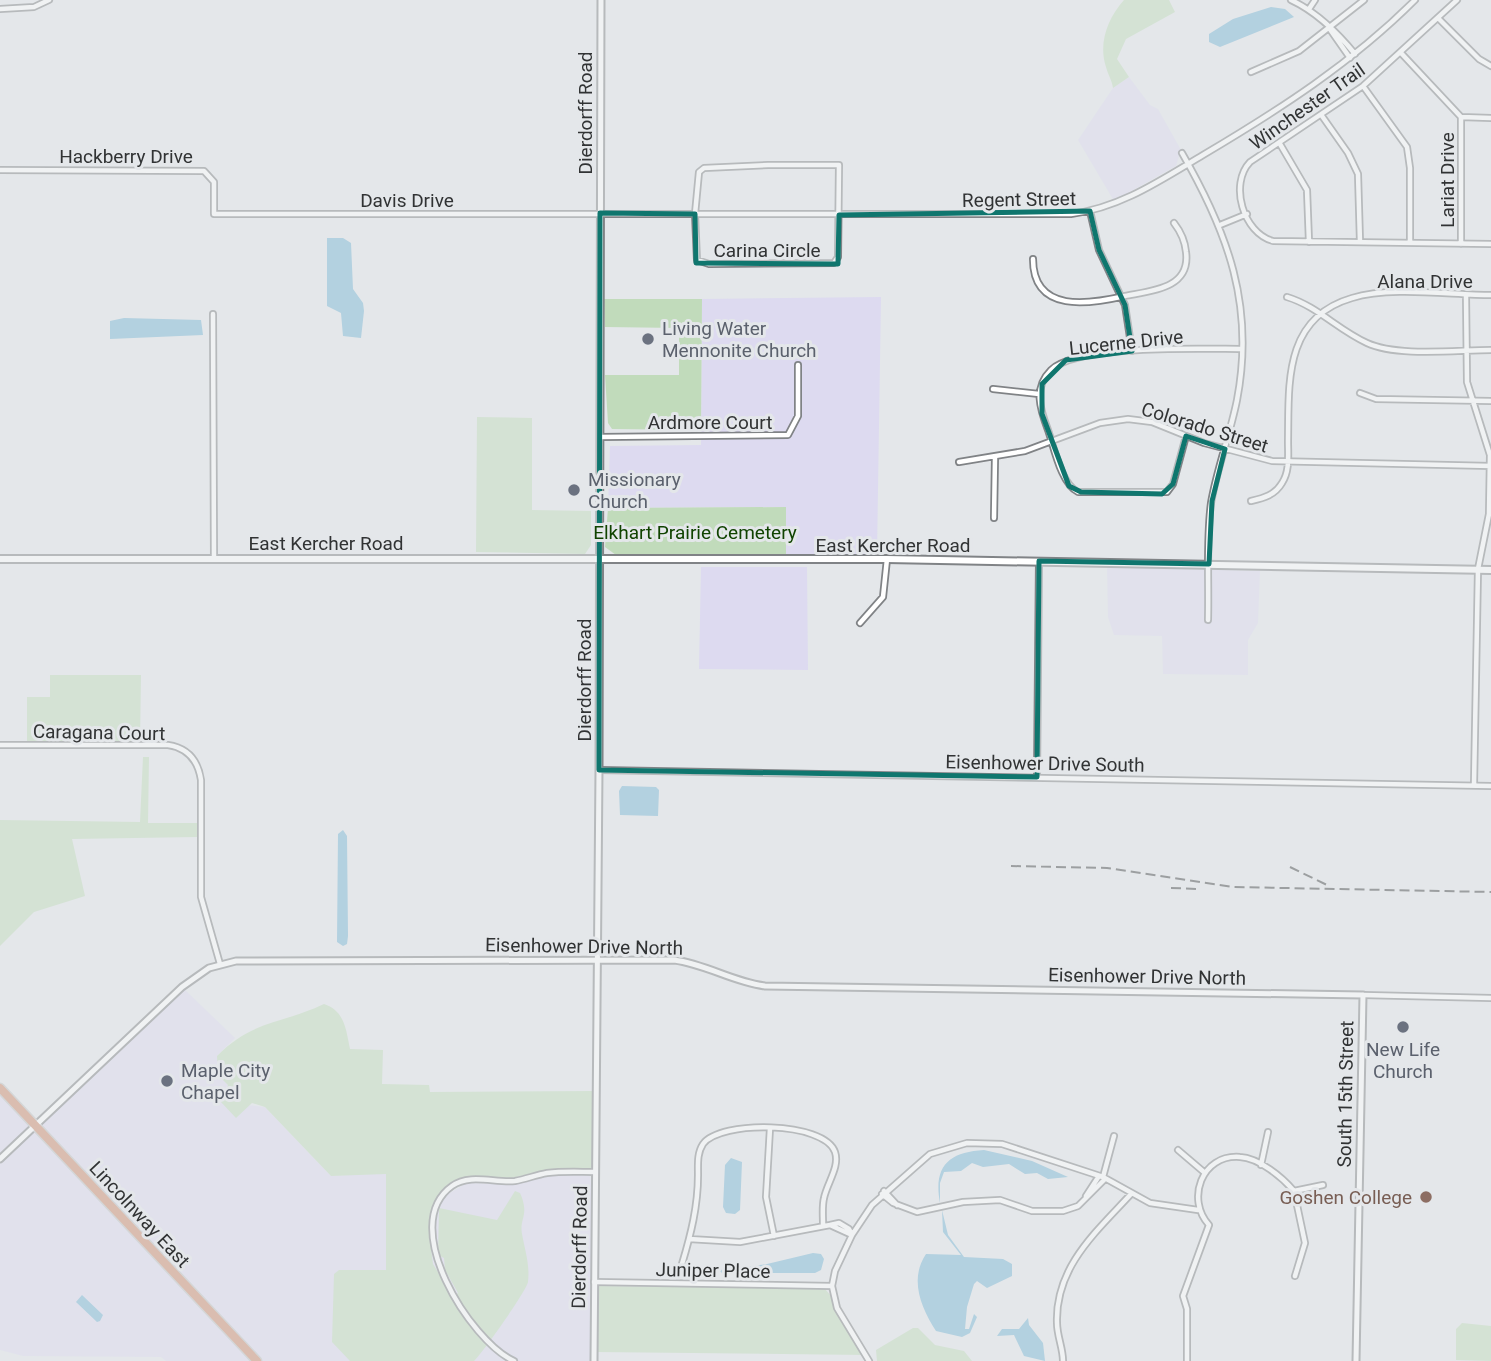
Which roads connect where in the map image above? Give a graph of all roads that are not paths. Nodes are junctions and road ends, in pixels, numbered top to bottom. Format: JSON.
{"nodes":[{"id":1,"x":49,"y":0,"type":"edge"},
{"id":2,"x":601,"y":0,"type":"edge"},
{"id":3,"x":1291,"y":0,"type":"edge"},
{"id":4,"x":1315,"y":0,"type":"edge"},
{"id":5,"x":1364,"y":0,"type":"edge"},
{"id":6,"x":1415,"y":0,"type":"edge"},
{"id":7,"x":1457,"y":0,"type":"edge"},
{"id":8,"x":0,"y":9,"type":"edge"},
{"id":9,"x":1309,"y":9,"type":"junction"},
{"id":10,"x":1439,"y":19,"type":"junction"},
{"id":11,"x":1329,"y":27,"type":"junction"},
{"id":12,"x":1402,"y":54,"type":"junction"},
{"id":13,"x":1353,"y":56,"type":"junction"},
{"id":14,"x":1491,"y":65,"type":"edge"},
{"id":15,"x":1251,"y":72,"type":"dead end"},
{"id":16,"x":1363,"y":86,"type":"junction"},
{"id":17,"x":1322,"y":116,"type":"junction"},
{"id":18,"x":1461,"y":117,"type":"junction"},
{"id":19,"x":1491,"y":118,"type":"edge"},
{"id":20,"x":1280,"y":144,"type":"junction"},
{"id":21,"x":1182,"y":153,"type":"dead end"},
{"id":22,"x":1188,"y":164,"type":"junction"},
{"id":23,"x":0,"y":170,"type":"edge"},
{"id":24,"x":1090,"y":211,"type":"junction"},
{"id":25,"x":600,"y":213,"type":"junction"},
{"id":26,"x":214,"y":214,"type":"joint"},
{"id":27,"x":695,"y":214,"type":"junction"},
{"id":28,"x":1247,"y":214,"type":"junction"},
{"id":29,"x":839,"y":215,"type":"junction"},
{"id":30,"x":1174,"y":223,"type":"dead end"},
{"id":31,"x":1220,"y":225,"type":"junction"},
{"id":32,"x":1309,"y":242,"type":"junction"},
{"id":33,"x":1360,"y":243,"type":"junction"},
{"id":34,"x":1410,"y":243,"type":"junction"},
{"id":35,"x":1461,"y":244,"type":"junction"},
{"id":36,"x":1491,"y":244,"type":"edge"},
{"id":37,"x":1033,"y":260,"type":"dead end"},
{"id":38,"x":1466,"y":295,"type":"junction"},
{"id":39,"x":1491,"y":295,"type":"edge"},
{"id":40,"x":1123,"y":297,"type":"junction"},
{"id":41,"x":1287,"y":297,"type":"dead end"},
{"id":42,"x":214,"y":314,"type":"dead end"},
{"id":43,"x":1321,"y":314,"type":"junction"},
{"id":44,"x":1242,"y":349,"type":"junction"},
{"id":45,"x":1465,"y":350,"type":"junction"},
{"id":46,"x":1491,"y":350,"type":"edge"},
{"id":47,"x":1132,"y":351,"type":"junction"},
{"id":48,"x":798,"y":365,"type":"dead end"},
{"id":49,"x":993,"y":389,"type":"dead end"},
{"id":50,"x":1360,"y":393,"type":"dead end"},
{"id":51,"x":1039,"y":394,"type":"junction"},
{"id":52,"x":1472,"y":401,"type":"junction"},
{"id":53,"x":1491,"y":401,"type":"edge"},
{"id":54,"x":1186,"y":436,"type":"junction"},
{"id":55,"x":600,"y":437,"type":"junction"},
{"id":56,"x":1053,"y":442,"type":"junction"},
{"id":57,"x":1225,"y":449,"type":"junction"},
{"id":58,"x":995,"y":458,"type":"junction"},
{"id":59,"x":959,"y":462,"type":"dead end"},
{"id":60,"x":1288,"y":463,"type":"junction"},
{"id":61,"x":1490,"y":466,"type":"edge"},
{"id":62,"x":1251,"y":501,"type":"dead end"},
{"id":63,"x":994,"y":517,"type":"dead end"},
{"id":64,"x":0,"y":559,"type":"edge"},
{"id":65,"x":214,"y":559,"type":"junction"},
{"id":66,"x":887,"y":559,"type":"junction"},
{"id":67,"x":600,"y":561,"type":"junction"},
{"id":68,"x":1039,"y":561,"type":"junction"},
{"id":69,"x":1209,"y":564,"type":"junction"},
{"id":70,"x":1478,"y":569,"type":"junction"},
{"id":71,"x":1491,"y":570,"type":"edge"},
{"id":72,"x":1208,"y":620,"type":"dead end"},
{"id":73,"x":860,"y":623,"type":"dead end"},
{"id":74,"x":0,"y":745,"type":"edge"},
{"id":75,"x":599,"y":770,"type":"junction"},
{"id":76,"x":1037,"y":777,"type":"junction"},
{"id":77,"x":1474,"y":785,"type":"junction"},
{"id":78,"x":1491,"y":786,"type":"edge"},
{"id":79,"x":597,"y":959,"type":"junction"},
{"id":80,"x":220,"y":964,"type":"junction"},
{"id":81,"x":1363,"y":996,"type":"junction"},
{"id":82,"x":1491,"y":998,"type":"edge"},
{"id":83,"x":0,"y":1088,"type":"edge"},
{"id":84,"x":35,"y":1126,"type":"junction"},
{"id":85,"x":770,"y":1128,"type":"junction"},
{"id":86,"x":1268,"y":1132,"type":"dead end"},
{"id":87,"x":1114,"y":1136,"type":"dead end"},
{"id":88,"x":1178,"y":1150,"type":"dead end"},
{"id":89,"x":0,"y":1159,"type":"edge"},
{"id":90,"x":1261,"y":1165,"type":"junction"},
{"id":91,"x":595,"y":1172,"type":"junction"},
{"id":92,"x":1205,"y":1173,"type":"junction"},
{"id":93,"x":1102,"y":1177,"type":"junction"},
{"id":94,"x":1323,"y":1185,"type":"dead end"},
{"id":95,"x":1294,"y":1191,"type":"junction"},
{"id":96,"x":883,"y":1192,"type":"junction"},
{"id":97,"x":1131,"y":1195,"type":"junction"},
{"id":98,"x":1198,"y":1210,"type":"junction"},
{"id":99,"x":827,"y":1224,"type":"junction"},
{"id":100,"x":852,"y":1235,"type":"junction"},
{"id":101,"x":774,"y":1236,"type":"junction"},
{"id":102,"x":689,"y":1239,"type":"junction"},
{"id":103,"x":682,"y":1264,"type":"dead end"},
{"id":104,"x":1295,"y":1276,"type":"dead end"},
{"id":105,"x":594,"y":1282,"type":"junction"},
{"id":106,"x":832,"y":1286,"type":"junction"},
{"id":107,"x":257,"y":1361,"type":"edge"},
{"id":108,"x":514,"y":1361,"type":"edge"},
{"id":109,"x":594,"y":1361,"type":"edge"},
{"id":110,"x":869,"y":1361,"type":"edge"},
{"id":111,"x":1063,"y":1361,"type":"edge"},
{"id":112,"x":1187,"y":1361,"type":"edge"},
{"id":113,"x":1356,"y":1361,"type":"edge"}],
"edges":[{"from":1,"to":8,"type":"street"},
{"from":2,"to":25,"type":"street","name":"Dierdorff Road"},
{"from":3,"to":9,"type":"street"},
{"from":4,"to":9,"type":"street"},
{"from":5,"to":11,"type":"street"},
{"from":6,"to":13,"type":"street","name":"Regent Street"},
{"from":7,"to":10,"type":"street","name":"Winchester Trail"},
{"from":9,"to":11,"type":"street"},
{"from":10,"to":12,"type":"street","name":"Winchester Trail"},
{"from":10,"to":14,"type":"street"},
{"from":11,"to":13,"type":"street"},
{"from":11,"to":15,"type":"street"},
{"from":12,"to":16,"type":"street","name":"Winchester Trail"},
{"from":12,"to":18,"type":"street"},
{"from":13,"to":22,"type":"street","name":"Regent Street"},
{"from":16,"to":17,"type":"street","name":"Winchester Trail"},
{"from":16,"to":34,"type":"street"},
{"from":17,"to":20,"type":"street","name":"Winchester Trail"},
{"from":17,"to":33,"type":"street"},
{"from":18,"to":19,"type":"street"},
{"from":18,"to":35,"type":"street","name":"Lariat Drive"},
{"from":20,"to":28,"type":"street","name":"Winchester Trail"},
{"from":20,"to":32,"type":"street"},
{"from":21,"to":22,"type":"street"},
{"from":22,"to":24,"type":"street","name":"Regent Street"},
{"from":22,"to":31,"type":"street"},
{"from":23,"to":26,"type":"street","name":"Hackberry Drive"},
{"from":24,"to":29,"type":"street","name":"Regent Street"},
{"from":24,"to":40,"type":"street"},
{"from":25,"to":26,"type":"street","name":"Davis Drive"},
{"from":25,"to":27,"type":"street","name":"Regent Street"},
{"from":25,"to":55,"type":"street","name":"Dierdorff Road"},
{"from":27,"to":29,"type":"street","name":"Regent Street"},
{"from":27,"to":29,"type":"street","name":"Carina Circle"},
{"from":27,"to":29,"type":"street"},
{"from":28,"to":31,"type":"street"},
{"from":28,"to":32,"type":"street","name":"Winchester Trail"},
{"from":30,"to":40,"type":"street"},
{"from":31,"to":44,"type":"street"},
{"from":32,"to":33,"type":"street","name":"Winchester Trail"},
{"from":33,"to":34,"type":"street","name":"Winchester Trail"},
{"from":34,"to":35,"type":"street","name":"Winchester Trail"},
{"from":35,"to":36,"type":"street","name":"Winchester Trail"},
{"from":37,"to":40,"type":"street"},
{"from":38,"to":39,"type":"street","name":"Alana Drive"},
{"from":38,"to":43,"type":"street","name":"Alana Drive"},
{"from":38,"to":45,"type":"street"},
{"from":40,"to":47,"type":"street"},
{"from":41,"to":43,"type":"street"},
{"from":42,"to":65,"type":"street"},
{"from":43,"to":45,"type":"street"},
{"from":43,"to":60,"type":"street"},
{"from":44,"to":47,"type":"street","name":"Lucerne Drive"},
{"from":44,"to":57,"type":"street"},
{"from":45,"to":46,"type":"street"},
{"from":45,"to":52,"type":"street"},
{"from":47,"to":51,"type":"street","name":"Lucerne Drive"},
{"from":48,"to":55,"type":"street","name":"Ardmore Court"},
{"from":49,"to":51,"type":"street"},
{"from":50,"to":52,"type":"street"},
{"from":51,"to":56,"type":"street"},
{"from":52,"to":53,"type":"street"},
{"from":52,"to":61,"type":"street"},
{"from":54,"to":56,"type":"street","name":"Colorado Street"},
{"from":54,"to":56,"type":"street"},
{"from":54,"to":57,"type":"street","name":"Colorado Street"},
{"from":55,"to":67,"type":"street","name":"Dierdorff Road"},
{"from":56,"to":58,"type":"street","name":"Colorado Street"},
{"from":57,"to":60,"type":"street","name":"Colorado Street"},
{"from":57,"to":69,"type":"street"},
{"from":58,"to":59,"type":"street","name":"Colorado Street"},
{"from":58,"to":63,"type":"street"},
{"from":60,"to":61,"type":"street","name":"Colorado Street"},
{"from":60,"to":62,"type":"street"},
{"from":61,"to":70,"type":"street"},
{"from":64,"to":65,"type":"main road","name":"East Kercher Road"},
{"from":65,"to":67,"type":"main road","name":"East Kercher Road"},
{"from":66,"to":67,"type":"main road","name":"East Kercher Road"},
{"from":66,"to":68,"type":"main road","name":"East Kercher Road"},
{"from":66,"to":73,"type":"street"},
{"from":67,"to":75,"type":"street","name":"Dierdorff Road"},
{"from":68,"to":69,"type":"main road","name":"East Kercher Road"},
{"from":68,"to":76,"type":"street"},
{"from":69,"to":70,"type":"main road","name":"East Kercher Road"},
{"from":69,"to":72,"type":"street"},
{"from":70,"to":71,"type":"main road","name":"East Kercher Road"},
{"from":70,"to":77,"type":"street"},
{"from":74,"to":80,"type":"street","name":"Caragana Court"},
{"from":75,"to":76,"type":"street","name":"Eisenhower Drive South"},
{"from":75,"to":79,"type":"street","name":"Dierdorff Road"},
{"from":76,"to":77,"type":"street","name":"Eisenhower Drive South"},
{"from":77,"to":78,"type":"street","name":"Eisenhower Drive South"},
{"from":79,"to":80,"type":"street","name":"Eisenhower Drive North"},
{"from":79,"to":81,"type":"street","name":"Eisenhower Drive North"},
{"from":79,"to":91,"type":"street","name":"Dierdorff Road"},
{"from":80,"to":84,"type":"street","name":"Eisenhower Drive North"},
{"from":81,"to":82,"type":"street","name":"Eisenhower Drive North"},
{"from":81,"to":113,"type":"street","name":"South 15th Street"},
{"from":83,"to":84,"type":"highway","name":"Lincolnway East"},
{"from":84,"to":89,"type":"street","name":"Eisenhower Drive North"},
{"from":84,"to":107,"type":"highway","name":"Lincolnway East"},
{"from":85,"to":99,"type":"street"},
{"from":85,"to":101,"type":"street"},
{"from":85,"to":102,"type":"street"},
{"from":86,"to":90,"type":"street"},
{"from":87,"to":93,"type":"street"},
{"from":88,"to":92,"type":"street"},
{"from":90,"to":92,"type":"street"},
{"from":90,"to":95,"type":"street"},
{"from":91,"to":105,"type":"street","name":"Dierdorff Road"},
{"from":91,"to":108,"type":"street"},
{"from":92,"to":98,"type":"street"},
{"from":93,"to":96,"type":"street"},
{"from":93,"to":96,"type":"street"},
{"from":93,"to":97,"type":"street"},
{"from":94,"to":95,"type":"street"},
{"from":95,"to":104,"type":"street"},
{"from":96,"to":100,"type":"street"},
{"from":97,"to":98,"type":"street"},
{"from":97,"to":111,"type":"street"},
{"from":98,"to":112,"type":"street"},
{"from":99,"to":100,"type":"street"},
{"from":99,"to":101,"type":"street"},
{"from":100,"to":106,"type":"street"},
{"from":101,"to":102,"type":"street"},
{"from":102,"to":103,"type":"street"},
{"from":105,"to":106,"type":"street","name":"Juniper Place"},
{"from":105,"to":109,"type":"street","name":"Dierdorff Road"},
{"from":106,"to":110,"type":"street"}]}
